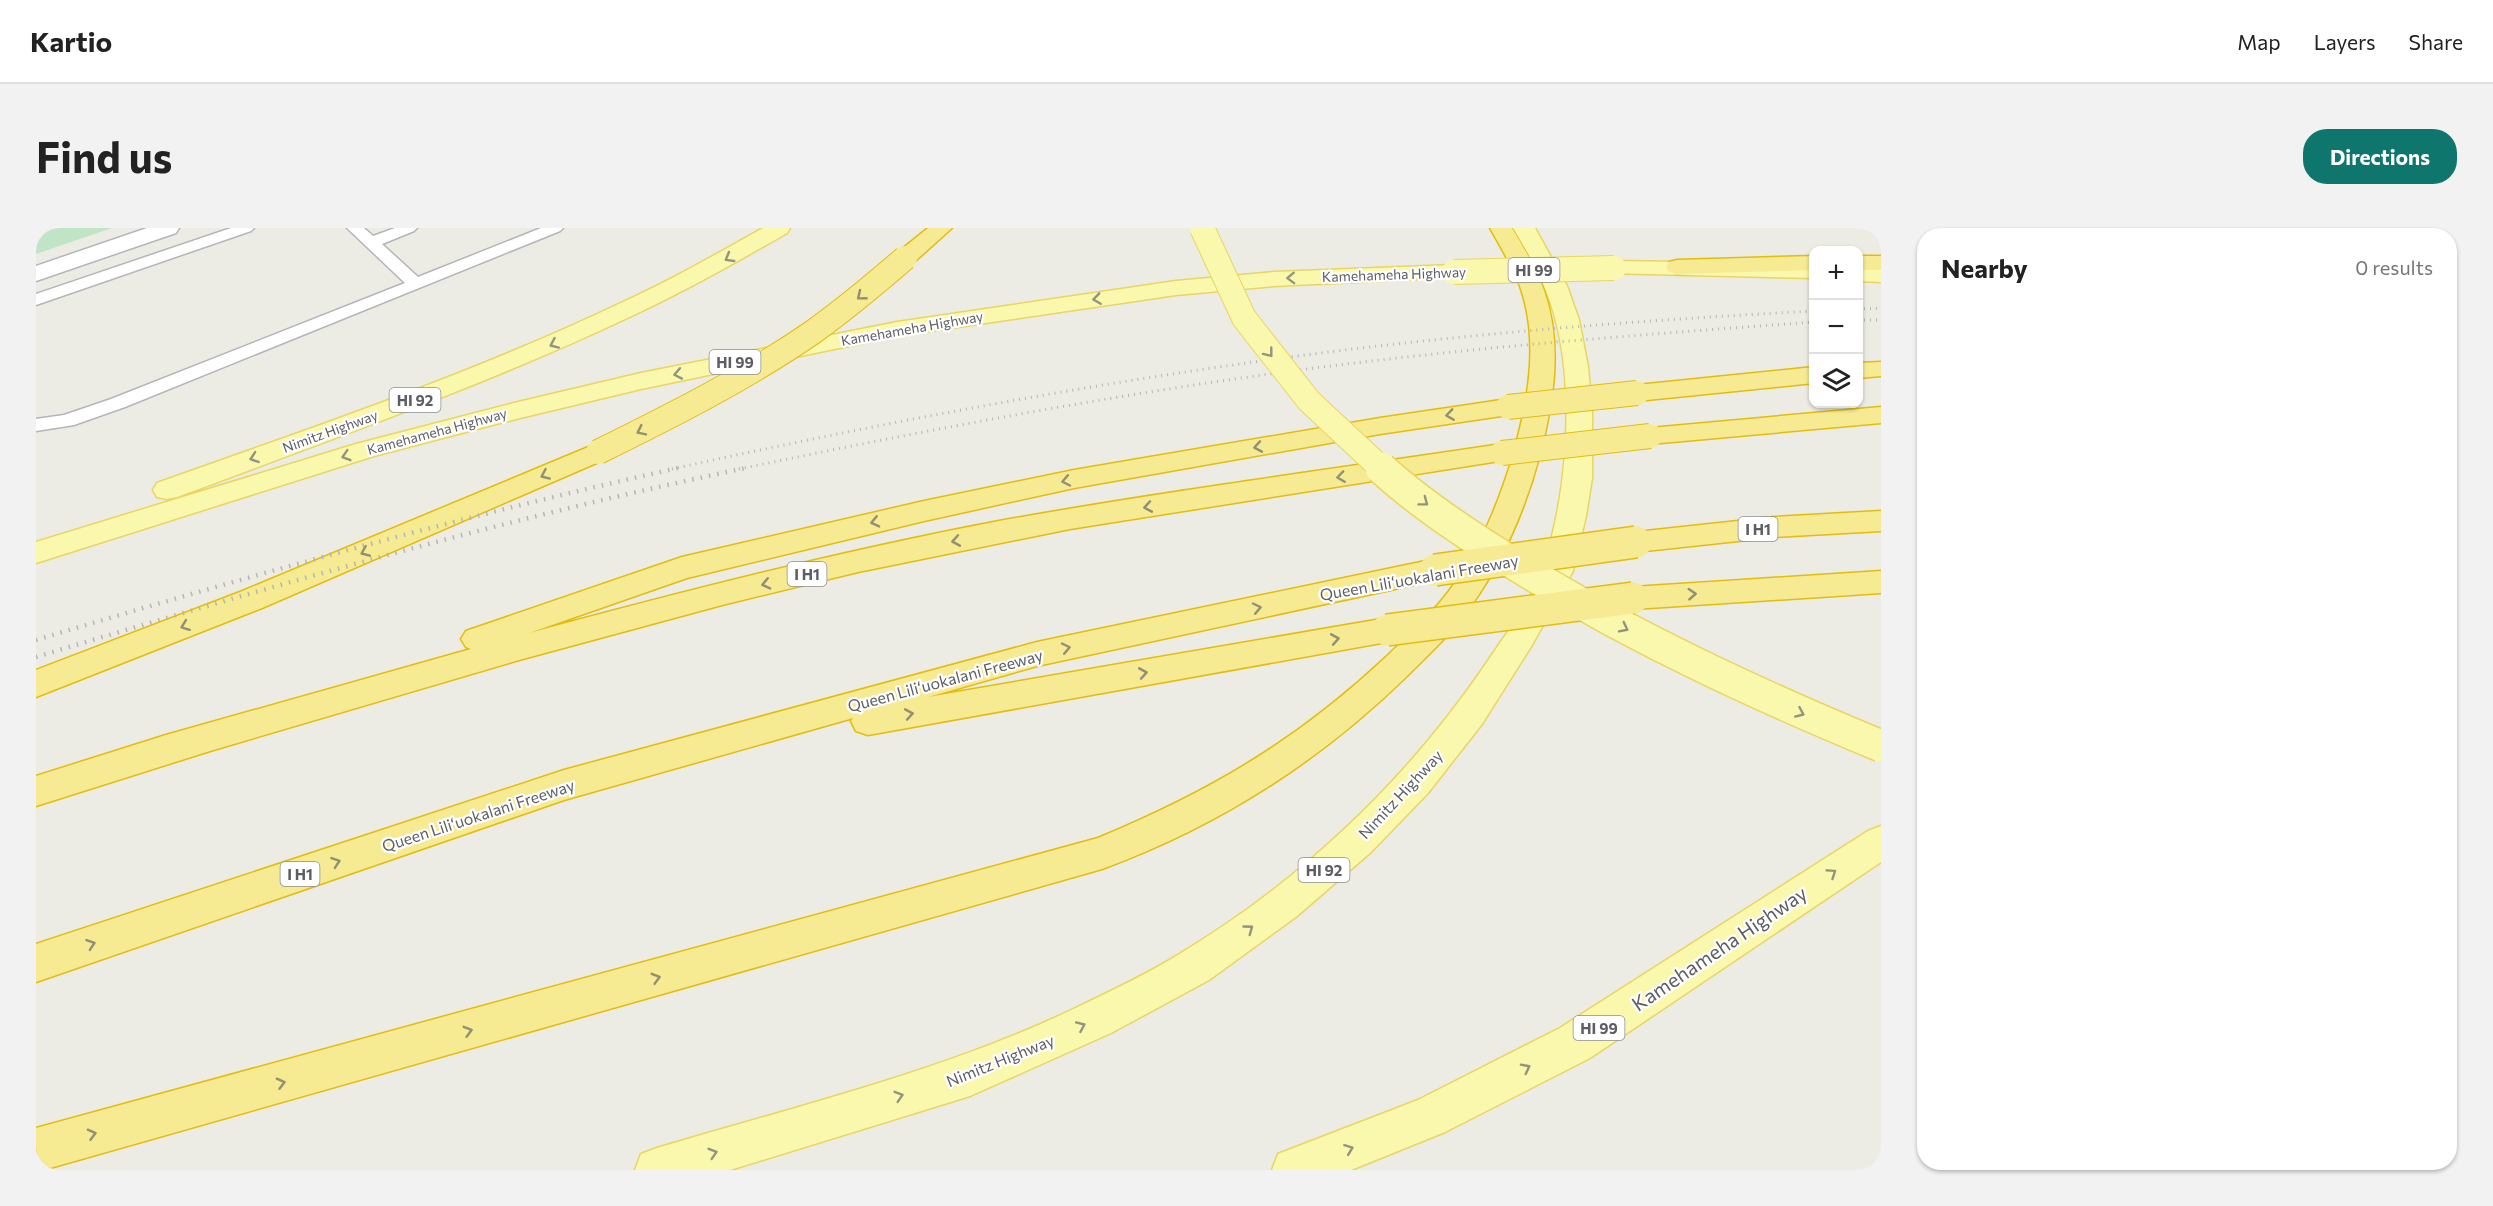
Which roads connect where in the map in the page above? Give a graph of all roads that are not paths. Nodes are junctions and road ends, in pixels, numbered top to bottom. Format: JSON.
{"nodes":[{"id":1,"x":168,"y":228,"type":"edge"},
{"id":2,"x":246,"y":228,"type":"edge"},
{"id":3,"x":355,"y":228,"type":"edge"},
{"id":4,"x":409,"y":228,"type":"edge"},
{"id":5,"x":555,"y":228,"type":"edge"},
{"id":6,"x":779,"y":228,"type":"edge"},
{"id":7,"x":941,"y":228,"type":"edge"},
{"id":8,"x":1202,"y":228,"type":"edge"},
{"id":9,"x":1501,"y":228,"type":"edge"},
{"id":10,"x":1524,"y":228,"type":"edge"},
{"id":11,"x":371,"y":243,"type":"junction"},
{"id":12,"x":1809,"y":263,"type":"edge"},
{"id":13,"x":1863,"y":263,"type":"edge"},
{"id":14,"x":1881,"y":263,"type":"edge"},
{"id":15,"x":1677,"y":267,"type":"junction"},
{"id":16,"x":1809,"y":271,"type":"edge"},
{"id":17,"x":1863,"y":273,"type":"edge"},
{"id":18,"x":36,"y":274,"type":"edge"},
{"id":19,"x":1881,"y":275,"type":"edge"},
{"id":20,"x":416,"y":284,"type":"junction"},
{"id":21,"x":36,"y":300,"type":"edge"},
{"id":22,"x":1881,"y":369,"type":"edge"},
{"id":23,"x":1863,"y":371,"type":"edge"},
{"id":24,"x":1809,"y":376,"type":"edge"},
{"id":25,"x":1881,"y":415,"type":"edge"},
{"id":26,"x":36,"y":424,"type":"edge"},
{"id":27,"x":1881,"y":521,"type":"edge"},
{"id":28,"x":36,"y":539,"type":"edge"},
{"id":29,"x":36,"y":553,"type":"edge"},
{"id":30,"x":1881,"y":582,"type":"edge"},
{"id":31,"x":36,"y":684,"type":"edge"},
{"id":32,"x":1881,"y":746,"type":"edge"},
{"id":33,"x":126,"y":761,"type":"junction"},
{"id":34,"x":564,"y":786,"type":"junction"},
{"id":35,"x":36,"y":791,"type":"edge"},
{"id":36,"x":1881,"y":842,"type":"edge"},
{"id":37,"x":36,"y":963,"type":"edge"},
{"id":38,"x":36,"y":1150,"type":"edge"},
{"id":39,"x":657,"y":1170,"type":"edge"},
{"id":40,"x":1294,"y":1170,"type":"edge"}],
"edges":[{"from":1,"to":18,"type":"street"},
{"from":2,"to":21,"type":"lane"},
{"from":3,"to":11,"type":"lane"},
{"from":4,"to":11,"type":"lane"},
{"from":5,"to":20,"type":"lane"},
{"from":6,"to":28,"type":"main road","name":"Nimitz Highway","number":"HI 92","one_way":true},
{"from":7,"to":31,"type":"highway","one_way":true,"bridge":true},
{"from":8,"to":32,"type":"main road","one_way":true,"bridge":true},
{"from":38,"to":9,"type":"highway","one_way":true},
{"from":39,"to":10,"type":"main road","name":"Nimitz Highway","number":"HI 92","one_way":true},
{"from":11,"to":20,"type":"lane"},
{"from":12,"to":15,"type":"highway"},
{"from":13,"to":14,"type":"highway"},
{"from":15,"to":16,"type":"main road","name":"Kamehameha Highway","number":"HI 99"},
{"from":15,"to":29,"type":"main road","name":"Kamehameha Highway","number":"HI 99","one_way":true,"bridge":true},
{"from":17,"to":19,"type":"main road"},
{"from":20,"to":26,"type":"lane"},
{"from":22,"to":23,"type":"highway"},
{"from":24,"to":33,"type":"highway","one_way":true,"bridge":true},
{"from":25,"to":33,"type":"highway","number":"I H1","one_way":true,"bridge":true},
{"from":34,"to":27,"type":"highway","name":"Queen Liliʻuokalani Freeway","number":"I H1","one_way":true,"bridge":true},
{"from":34,"to":30,"type":"highway","one_way":true,"bridge":true},
{"from":33,"to":35,"type":"highway","number":"I H1"},
{"from":37,"to":34,"type":"highway","name":"Queen Liliʻuokalani Freeway","number":"I H1","one_way":true},
{"from":40,"to":36,"type":"main road","name":"Kamehameha Highway","number":"HI 99","one_way":true}]}
